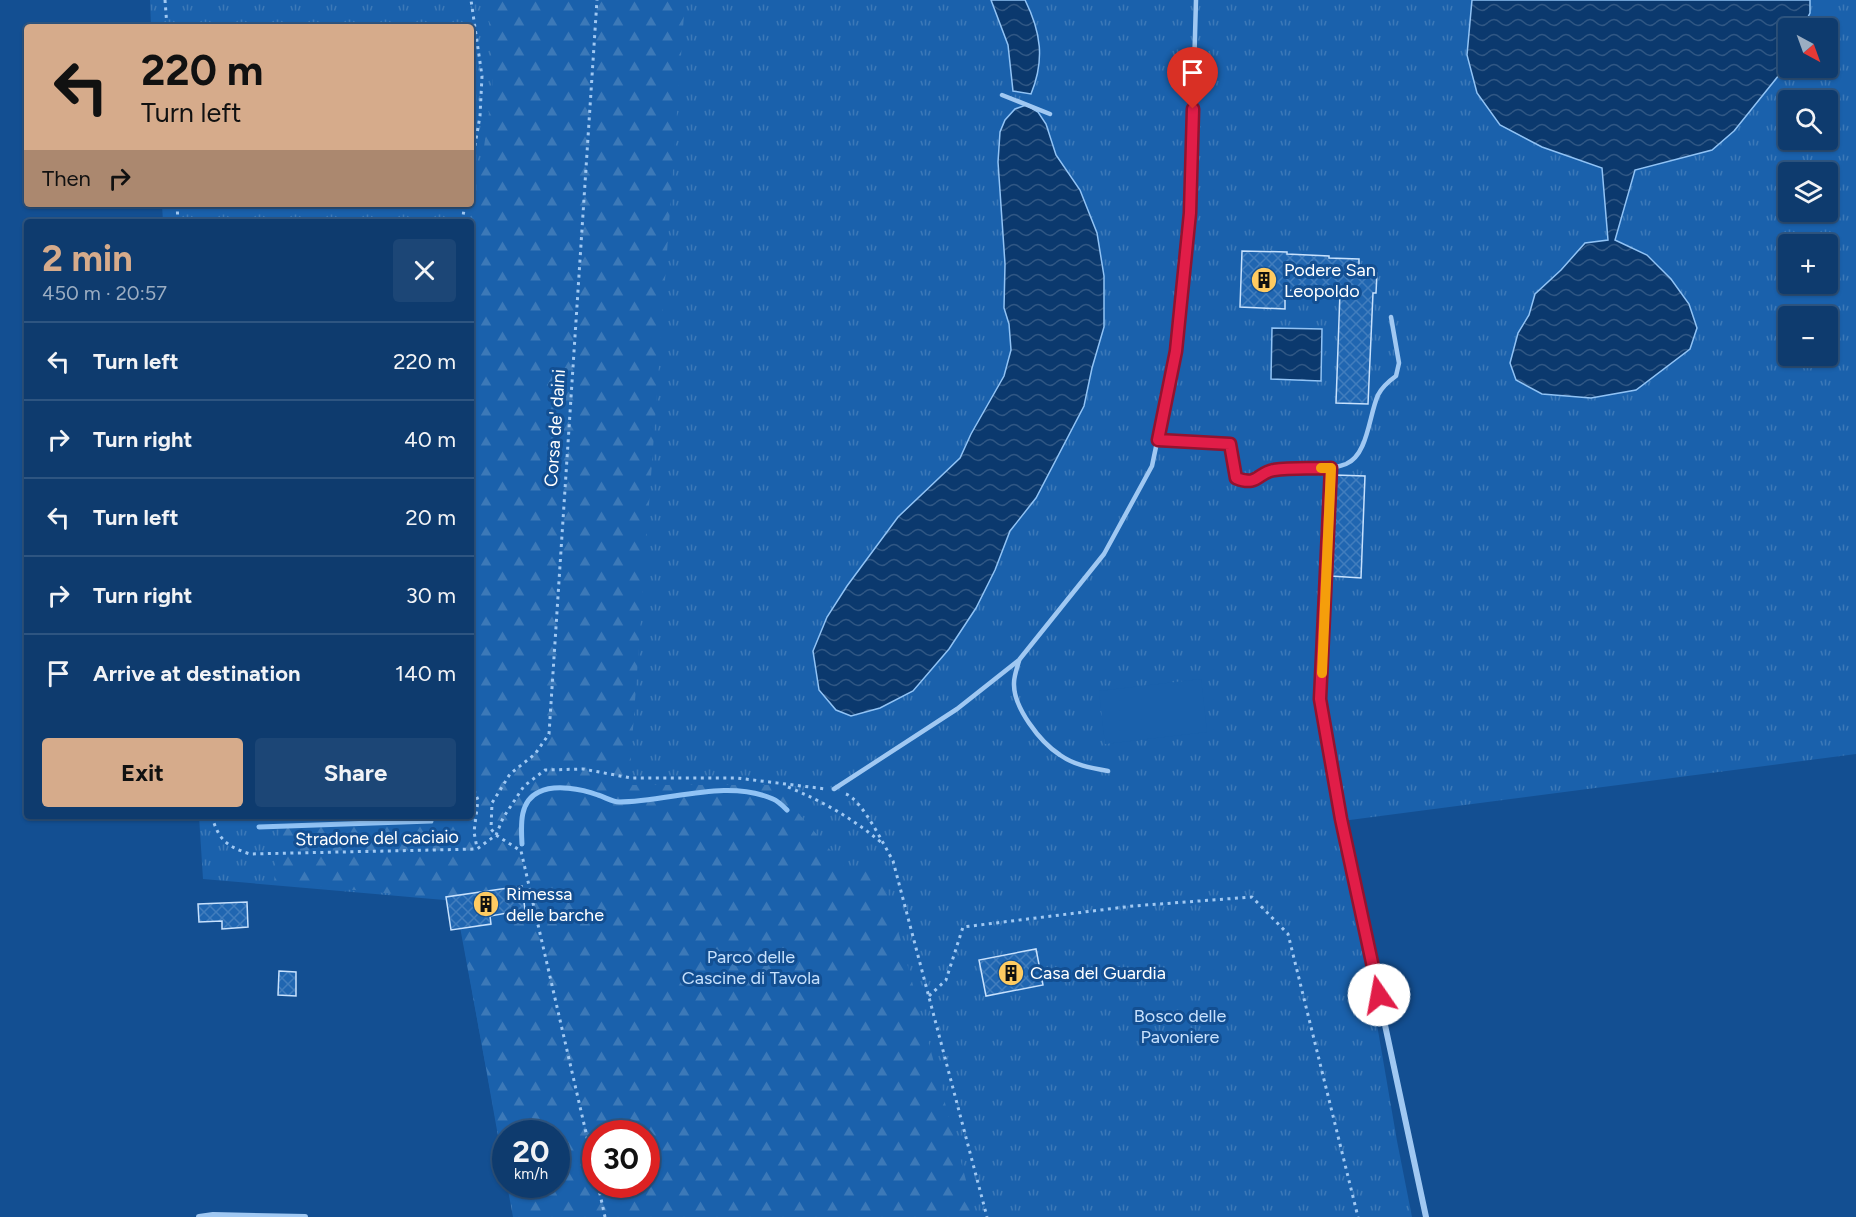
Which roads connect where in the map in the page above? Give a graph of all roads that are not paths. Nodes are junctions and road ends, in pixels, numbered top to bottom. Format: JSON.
{"nodes":[{"id":1,"x":1196,"y":0,"type":"edge"},
{"id":2,"x":1002,"y":95,"type":"dead end"},
{"id":3,"x":1050,"y":114,"type":"dead end"},
{"id":4,"x":1391,"y":317,"type":"dead end"},
{"id":5,"x":1158,"y":440,"type":"junction"},
{"id":6,"x":1331,"y":468,"type":"junction"},
{"id":7,"x":1019,"y":660,"type":"junction"},
{"id":8,"x":1108,"y":771,"type":"dead end"},
{"id":9,"x":834,"y":789,"type":"road end"},
{"id":10,"x":1341,"y":819,"type":"joint"},
{"id":11,"x":199,"y":1217,"type":"edge"},
{"id":12,"x":305,"y":1217,"type":"edge"},
{"id":13,"x":1426,"y":1217,"type":"edge"}],
"edges":[{"from":1,"to":5,"type":"lane"},
{"from":2,"to":3,"type":"lane"},
{"from":4,"to":6,"type":"lane"},
{"from":5,"to":6,"type":"lane"},
{"from":5,"to":7,"type":"lane"},
{"from":6,"to":10,"type":"lane"},
{"from":7,"to":8,"type":"lane"},
{"from":7,"to":9,"type":"lane"},
{"from":10,"to":13,"type":"street"},
{"from":11,"to":12,"type":"street"}]}
